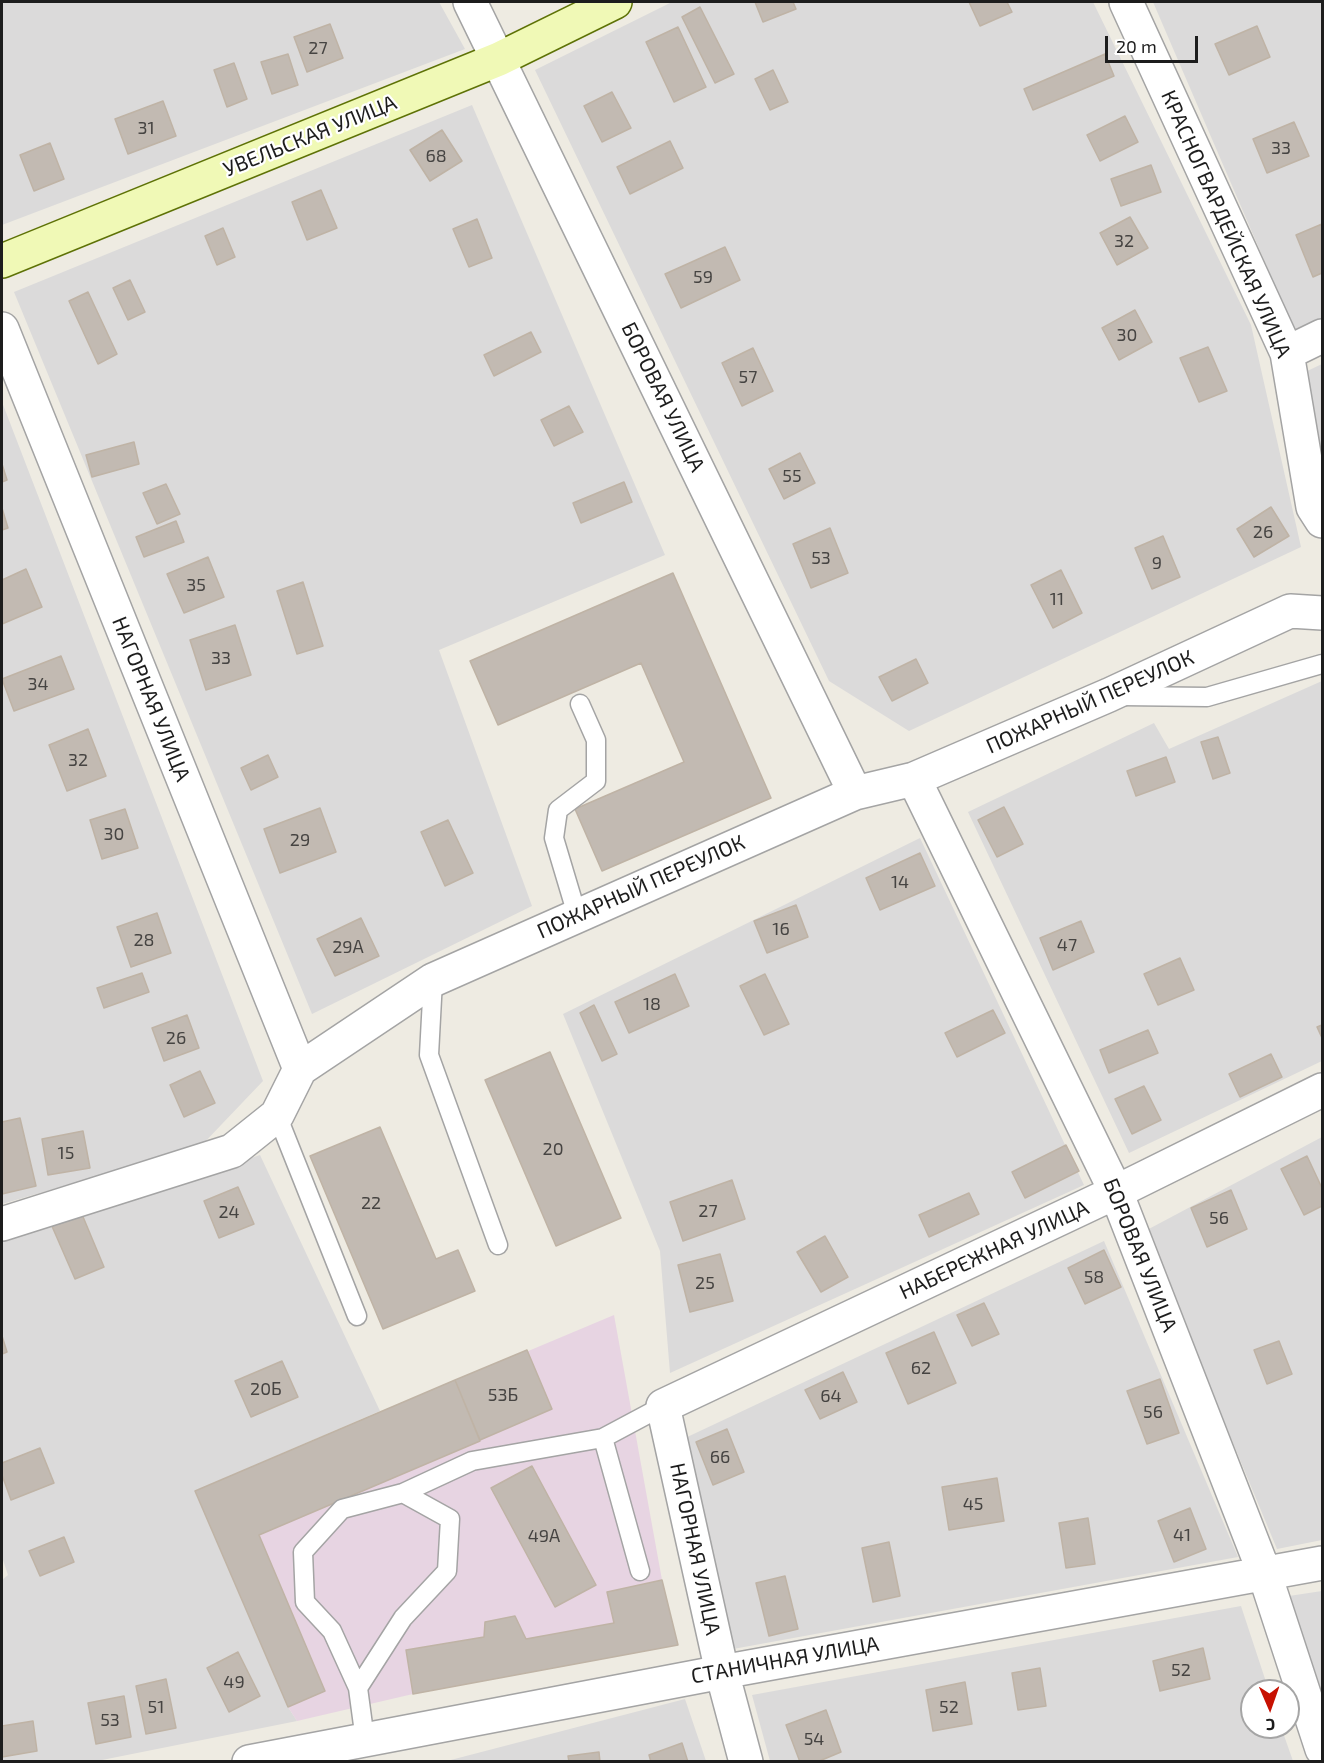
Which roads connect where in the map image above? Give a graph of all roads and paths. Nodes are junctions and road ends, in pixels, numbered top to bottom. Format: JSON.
{"nodes":[{"id":1,"x":470,"y":2,"type":"edge"},
{"id":2,"x":615,"y":2,"type":"edge"},
{"id":3,"x":1126,"y":2,"type":"edge"},
{"id":4,"x":499,"y":59,"type":"junction"},
{"id":5,"x":2,"y":261,"type":"edge"},
{"id":6,"x":2,"y":329,"type":"edge"},
{"id":7,"x":1323,"y":336,"type":"edge"},
{"id":8,"x":1287,"y":353,"type":"junction"},
{"id":9,"x":1323,"y":521,"type":"edge"},
{"id":10,"x":1323,"y":613,"type":"edge"},
{"id":11,"x":1323,"y":664,"type":"edge"},
{"id":12,"x":1109,"y":695,"type":"junction"},
{"id":13,"x":580,"y":704,"type":"dead end"},
{"id":14,"x":914,"y":779,"type":"junction"},
{"id":15,"x":855,"y":794,"type":"junction"},
{"id":16,"x":577,"y":915,"type":"junction"},
{"id":17,"x":433,"y":980,"type":"junction"},
{"id":18,"x":300,"y":1069,"type":"junction"},
{"id":19,"x":1323,"y":1090,"type":"edge"},
{"id":20,"x":277,"y":1115,"type":"junction"},
{"id":21,"x":1116,"y":1192,"type":"junction"},
{"id":22,"x":2,"y":1224,"type":"edge"},
{"id":23,"x":498,"y":1245,"type":"dead end"},
{"id":24,"x":357,"y":1316,"type":"dead end"},
{"id":25,"x":663,"y":1406,"type":"junction"},
{"id":26,"x":603,"y":1438,"type":"junction"},
{"id":27,"x":403,"y":1493,"type":"junction"},
{"id":28,"x":1323,"y":1563,"type":"edge"},
{"id":29,"x":640,"y":1571,"type":"dead end"},
{"id":30,"x":1264,"y":1572,"type":"junction"},
{"id":31,"x":722,"y":1672,"type":"junction"},
{"id":32,"x":358,"y":1688,"type":"junction"},
{"id":33,"x":365,"y":1740,"type":"junction"},
{"id":34,"x":1323,"y":1749,"type":"edge"},
{"id":35,"x":249,"y":1761,"type":"edge"},
{"id":36,"x":746,"y":1761,"type":"edge"}],
"edges":[{"from":1,"to":4,"type":"street","name":"БОРОВАЯ УЛИЦА"},
{"from":2,"to":4,"type":"street","name":"УВЕЛЬСКАЯ УЛИЦА"},
{"from":3,"to":8,"type":"street","name":"КРАСНОГВАРДЕЙСКАЯ УЛИЦА"},
{"from":4,"to":5,"type":"street","name":"УВЕЛЬСКАЯ УЛИЦА"},
{"from":4,"to":15,"type":"street","name":"БОРОВАЯ УЛИЦА"},
{"from":6,"to":18,"type":"street","name":"НАГОРНАЯ УЛИЦА"},
{"from":7,"to":8,"type":"street"},
{"from":8,"to":9,"type":"street","name":"КРАСНОГВАРДЕЙСКАЯ УЛИЦА"},
{"from":10,"to":12,"type":"street","name":"ПОЖАРНЫЙ ПЕРЕУЛОК"},
{"from":11,"to":12,"type":"lane"},
{"from":12,"to":14,"type":"street","name":"ПОЖАРНЫЙ ПЕРЕУЛОК"},
{"from":13,"to":16,"type":"lane"},
{"from":14,"to":15,"type":"street","name":"ПОЖАРНЫЙ ПЕРЕУЛОК"},
{"from":14,"to":21,"type":"street","name":"БОРОВАЯ УЛИЦА"},
{"from":15,"to":16,"type":"street","name":"ПОЖАРНЫЙ ПЕРЕУЛОК"},
{"from":16,"to":17,"type":"street","name":"ПОЖАРНЫЙ ПЕРЕУЛОК"},
{"from":17,"to":18,"type":"street","name":"ПОЖАРНЫЙ ПЕРЕУЛОК"},
{"from":17,"to":23,"type":"lane"},
{"from":18,"to":20,"type":"street","name":"ПОЖАРНЫЙ ПЕРЕУЛОК"},
{"from":19,"to":21,"type":"street","name":"НАБЕРЕЖНАЯ УЛИЦА"},
{"from":20,"to":22,"type":"street","name":"ПОЖАРНЫЙ ПЕРЕУЛОК"},
{"from":20,"to":24,"type":"lane"},
{"from":21,"to":25,"type":"street","name":"НАБЕРЕЖНАЯ УЛИЦА"},
{"from":21,"to":30,"type":"street","name":"БОРОВАЯ УЛИЦА"},
{"from":25,"to":26,"type":"lane"},
{"from":25,"to":31,"type":"street","name":"НАГОРНАЯ УЛИЦА"},
{"from":26,"to":27,"type":"lane"},
{"from":26,"to":29,"type":"lane"},
{"from":27,"to":32,"type":"lane"},
{"from":27,"to":32,"type":"lane"},
{"from":28,"to":30,"type":"street","name":"СТАНИЧНАЯ УЛИЦА"},
{"from":30,"to":31,"type":"street","name":"СТАНИЧНАЯ УЛИЦА"},
{"from":30,"to":34,"type":"street","name":"БОРОВАЯ УЛИЦА"},
{"from":31,"to":33,"type":"street","name":"СТАНИЧНАЯ УЛИЦА"},
{"from":31,"to":36,"type":"street","name":"НАГОРНАЯ УЛИЦА"},
{"from":32,"to":33,"type":"lane"},
{"from":33,"to":35,"type":"street","name":"СТАНИЧНАЯ УЛИЦА"}]}
